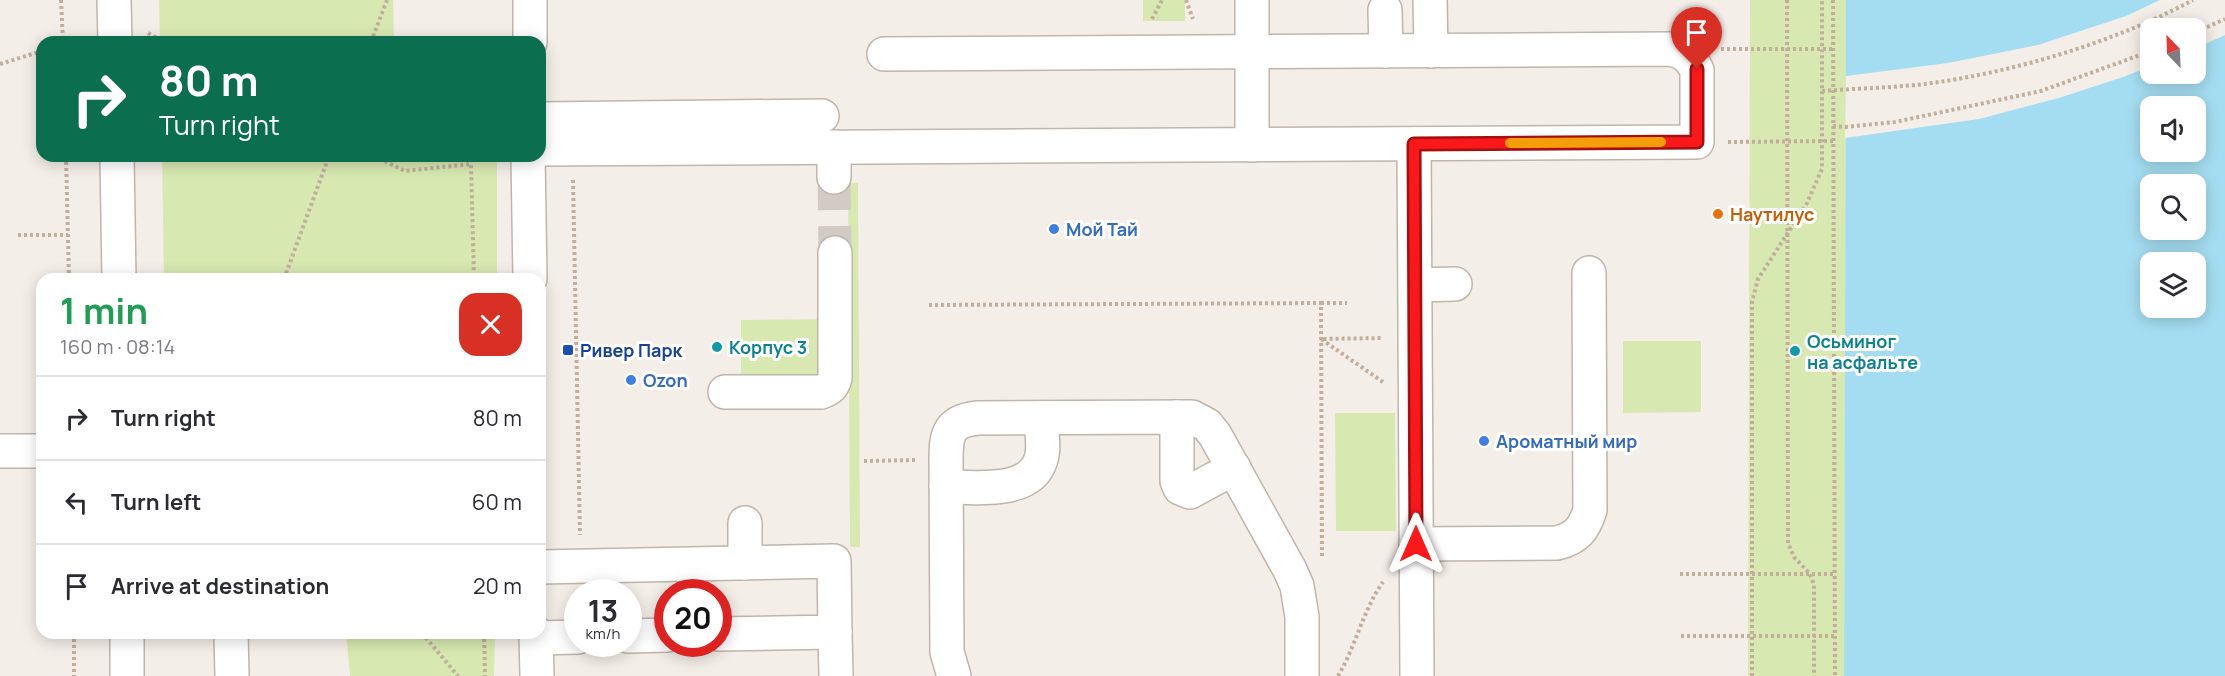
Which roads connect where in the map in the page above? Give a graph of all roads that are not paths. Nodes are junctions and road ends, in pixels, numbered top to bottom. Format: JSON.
{"nodes":[{"id":1,"x":114,"y":0,"type":"edge"},
{"id":2,"x":530,"y":0,"type":"edge"},
{"id":3,"x":1252,"y":0,"type":"edge"},
{"id":4,"x":1430,"y":0,"type":"edge"},
{"id":5,"x":1385,"y":10,"type":"dead end"},
{"id":6,"x":115,"y":36,"type":"edge"},
{"id":7,"x":530,"y":36,"type":"edge"},
{"id":8,"x":1386,"y":51,"type":"junction"},
{"id":9,"x":1431,"y":51,"type":"junction"},
{"id":10,"x":1252,"y":52,"type":"junction"},
{"id":11,"x":884,"y":54,"type":"dead end"},
{"id":12,"x":822,"y":116,"type":"dead end"},
{"id":13,"x":546,"y":119,"type":"edge"},
{"id":14,"x":1252,"y":144,"type":"junction"},
{"id":15,"x":1414,"y":144,"type":"junction"},
{"id":16,"x":546,"y":150,"type":"edge"},
{"id":17,"x":117,"y":162,"type":"edge"},
{"id":18,"x":528,"y":162,"type":"edge"},
{"id":19,"x":835,"y":253,"type":"tunnel mouth"},
{"id":20,"x":119,"y":273,"type":"edge"},
{"id":21,"x":530,"y":273,"type":"edge"},
{"id":22,"x":1589,"y":273,"type":"dead end"},
{"id":23,"x":1415,"y":275,"type":"junction"},
{"id":24,"x":1454,"y":275,"type":"dead end"},
{"id":25,"x":725,"y":392,"type":"dead end"},
{"id":26,"x":1177,"y":417,"type":"junction"},
{"id":27,"x":1041,"y":418,"type":"junction"},
{"id":28,"x":0,"y":451,"type":"edge"},
{"id":29,"x":36,"y":451,"type":"edge"},
{"id":30,"x":1234,"y":468,"type":"junction"},
{"id":31,"x":946,"y":487,"type":"junction"},
{"id":32,"x":754,"y":523,"type":"dead end"},
{"id":33,"x":1416,"y":546,"type":"junction"},
{"id":34,"x":754,"y":562,"type":"junction"},
{"id":35,"x":546,"y":567,"type":"edge"},
{"id":36,"x":835,"y":632,"type":"junction"},
{"id":37,"x":732,"y":634,"type":"edge"},
{"id":38,"x":546,"y":635,"type":"edge"},
{"id":39,"x":564,"y":636,"type":"edge"},
{"id":40,"x":127,"y":639,"type":"edge"},
{"id":41,"x":231,"y":639,"type":"edge"},
{"id":42,"x":536,"y":639,"type":"edge"},
{"id":43,"x":127,"y":676,"type":"edge"},
{"id":44,"x":232,"y":676,"type":"edge"},
{"id":45,"x":537,"y":676,"type":"edge"},
{"id":46,"x":836,"y":676,"type":"edge"},
{"id":47,"x":954,"y":676,"type":"edge"},
{"id":48,"x":1302,"y":676,"type":"edge"},
{"id":49,"x":1417,"y":676,"type":"edge"}],
"edges":[{"from":1,"to":6,"type":"street"},
{"from":2,"to":7,"type":"street"},
{"from":3,"to":10,"type":"street"},
{"from":4,"to":9,"type":"street"},
{"from":5,"to":8,"type":"street"},
{"from":8,"to":9,"type":"street"},
{"from":8,"to":10,"type":"street"},
{"from":9,"to":15,"type":"street"},
{"from":10,"to":11,"type":"street"},
{"from":10,"to":14,"type":"street"},
{"from":12,"to":13,"type":"street"},
{"from":14,"to":15,"type":"street"},
{"from":14,"to":16,"type":"street"},
{"from":15,"to":23,"type":"street"},
{"from":17,"to":20,"type":"street"},
{"from":18,"to":21,"type":"street"},
{"from":19,"to":25,"type":"street"},
{"from":22,"to":33,"type":"street"},
{"from":23,"to":24,"type":"street"},
{"from":23,"to":33,"type":"street"},
{"from":26,"to":27,"type":"street"},
{"from":26,"to":30,"type":"street"},
{"from":26,"to":30,"type":"street"},
{"from":27,"to":31,"type":"street"},
{"from":27,"to":31,"type":"street"},
{"from":28,"to":29,"type":"street"},
{"from":30,"to":48,"type":"street"},
{"from":31,"to":47,"type":"street"},
{"from":32,"to":34,"type":"street"},
{"from":33,"to":49,"type":"street"},
{"from":34,"to":35,"type":"street"},
{"from":34,"to":36,"type":"street"},
{"from":36,"to":37,"type":"street"},
{"from":36,"to":46,"type":"street"},
{"from":38,"to":39,"type":"street"},
{"from":40,"to":43,"type":"street"},
{"from":41,"to":44,"type":"street"},
{"from":42,"to":45,"type":"street"}]}
